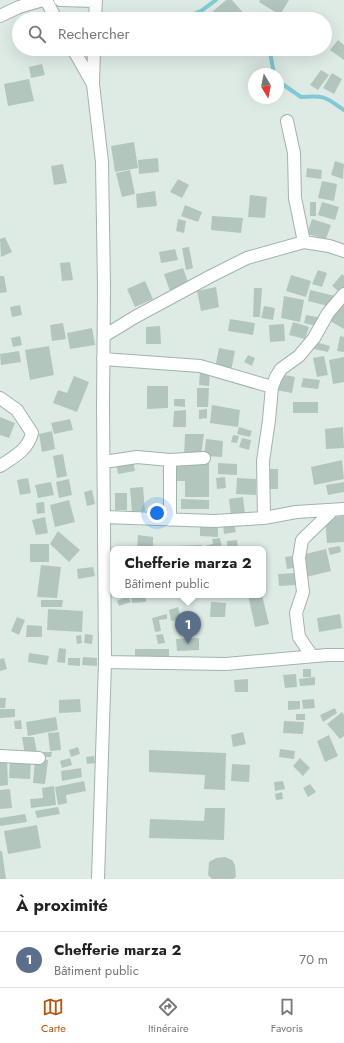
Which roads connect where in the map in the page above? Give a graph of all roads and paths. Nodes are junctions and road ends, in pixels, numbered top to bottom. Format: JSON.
{"nodes":[{"id":1,"x":45,"y":0,"type":"edge"},
{"id":2,"x":60,"y":0,"type":"edge"},
{"id":3,"x":95,"y":1,"type":"edge"},
{"id":4,"x":52,"y":12,"type":"edge"},
{"id":5,"x":95,"y":12,"type":"edge"},
{"id":6,"x":0,"y":16,"type":"edge"},
{"id":7,"x":77,"y":56,"type":"edge"},
{"id":8,"x":94,"y":56,"type":"edge"},
{"id":9,"x":93,"y":84,"type":"junction"},
{"id":10,"x":287,"y":121,"type":"dead end"},
{"id":11,"x":304,"y":242,"type":"junction"},
{"id":12,"x":344,"y":251,"type":"edge"},
{"id":13,"x":344,"y":294,"type":"edge"},
{"id":14,"x":104,"y":336,"type":"junction"},
{"id":15,"x":103,"y":359,"type":"junction"},
{"id":16,"x":272,"y":387,"type":"junction"},
{"id":17,"x":0,"y":398,"type":"edge"},
{"id":18,"x":204,"y":458,"type":"dead end"},
{"id":19,"x":170,"y":460,"type":"junction"},
{"id":20,"x":104,"y":462,"type":"junction"},
{"id":21,"x":0,"y":466,"type":"edge"},
{"id":22,"x":338,"y":510,"type":"edge"},
{"id":23,"x":104,"y":517,"type":"junction"},
{"id":24,"x":264,"y":518,"type":"junction"},
{"id":25,"x":170,"y":520,"type":"junction"},
{"id":26,"x":344,"y":655,"type":"edge"},
{"id":27,"x":312,"y":656,"type":"junction"},
{"id":28,"x":105,"y":662,"type":"junction"},
{"id":29,"x":0,"y":756,"type":"edge"},
{"id":30,"x":39,"y":758,"type":"dead end"},
{"id":31,"x":98,"y":879,"type":"edge"}],
"edges":[{"from":1,"to":4,"type":"street"},
{"from":1,"to":6,"type":"street"},
{"from":2,"to":3,"type":"street"},
{"from":3,"to":5,"type":"street"},
{"from":7,"to":9,"type":"street"},
{"from":8,"to":9,"type":"street"},
{"from":9,"to":14,"type":"street"},
{"from":10,"to":11,"type":"street"},
{"from":11,"to":12,"type":"street"},
{"from":11,"to":14,"type":"street"},
{"from":13,"to":16,"type":"street"},
{"from":14,"to":15,"type":"street"},
{"from":15,"to":16,"type":"street"},
{"from":15,"to":20,"type":"street"},
{"from":16,"to":24,"type":"street"},
{"from":17,"to":21,"type":"street"},
{"from":18,"to":19,"type":"street"},
{"from":19,"to":20,"type":"street"},
{"from":19,"to":25,"type":"street"},
{"from":20,"to":23,"type":"street"},
{"from":22,"to":24,"type":"street"},
{"from":22,"to":27,"type":"street"},
{"from":23,"to":25,"type":"street"},
{"from":23,"to":28,"type":"street"},
{"from":24,"to":25,"type":"street"},
{"from":26,"to":27,"type":"street"},
{"from":27,"to":28,"type":"street"},
{"from":28,"to":31,"type":"street"},
{"from":29,"to":30,"type":"street"}]}
